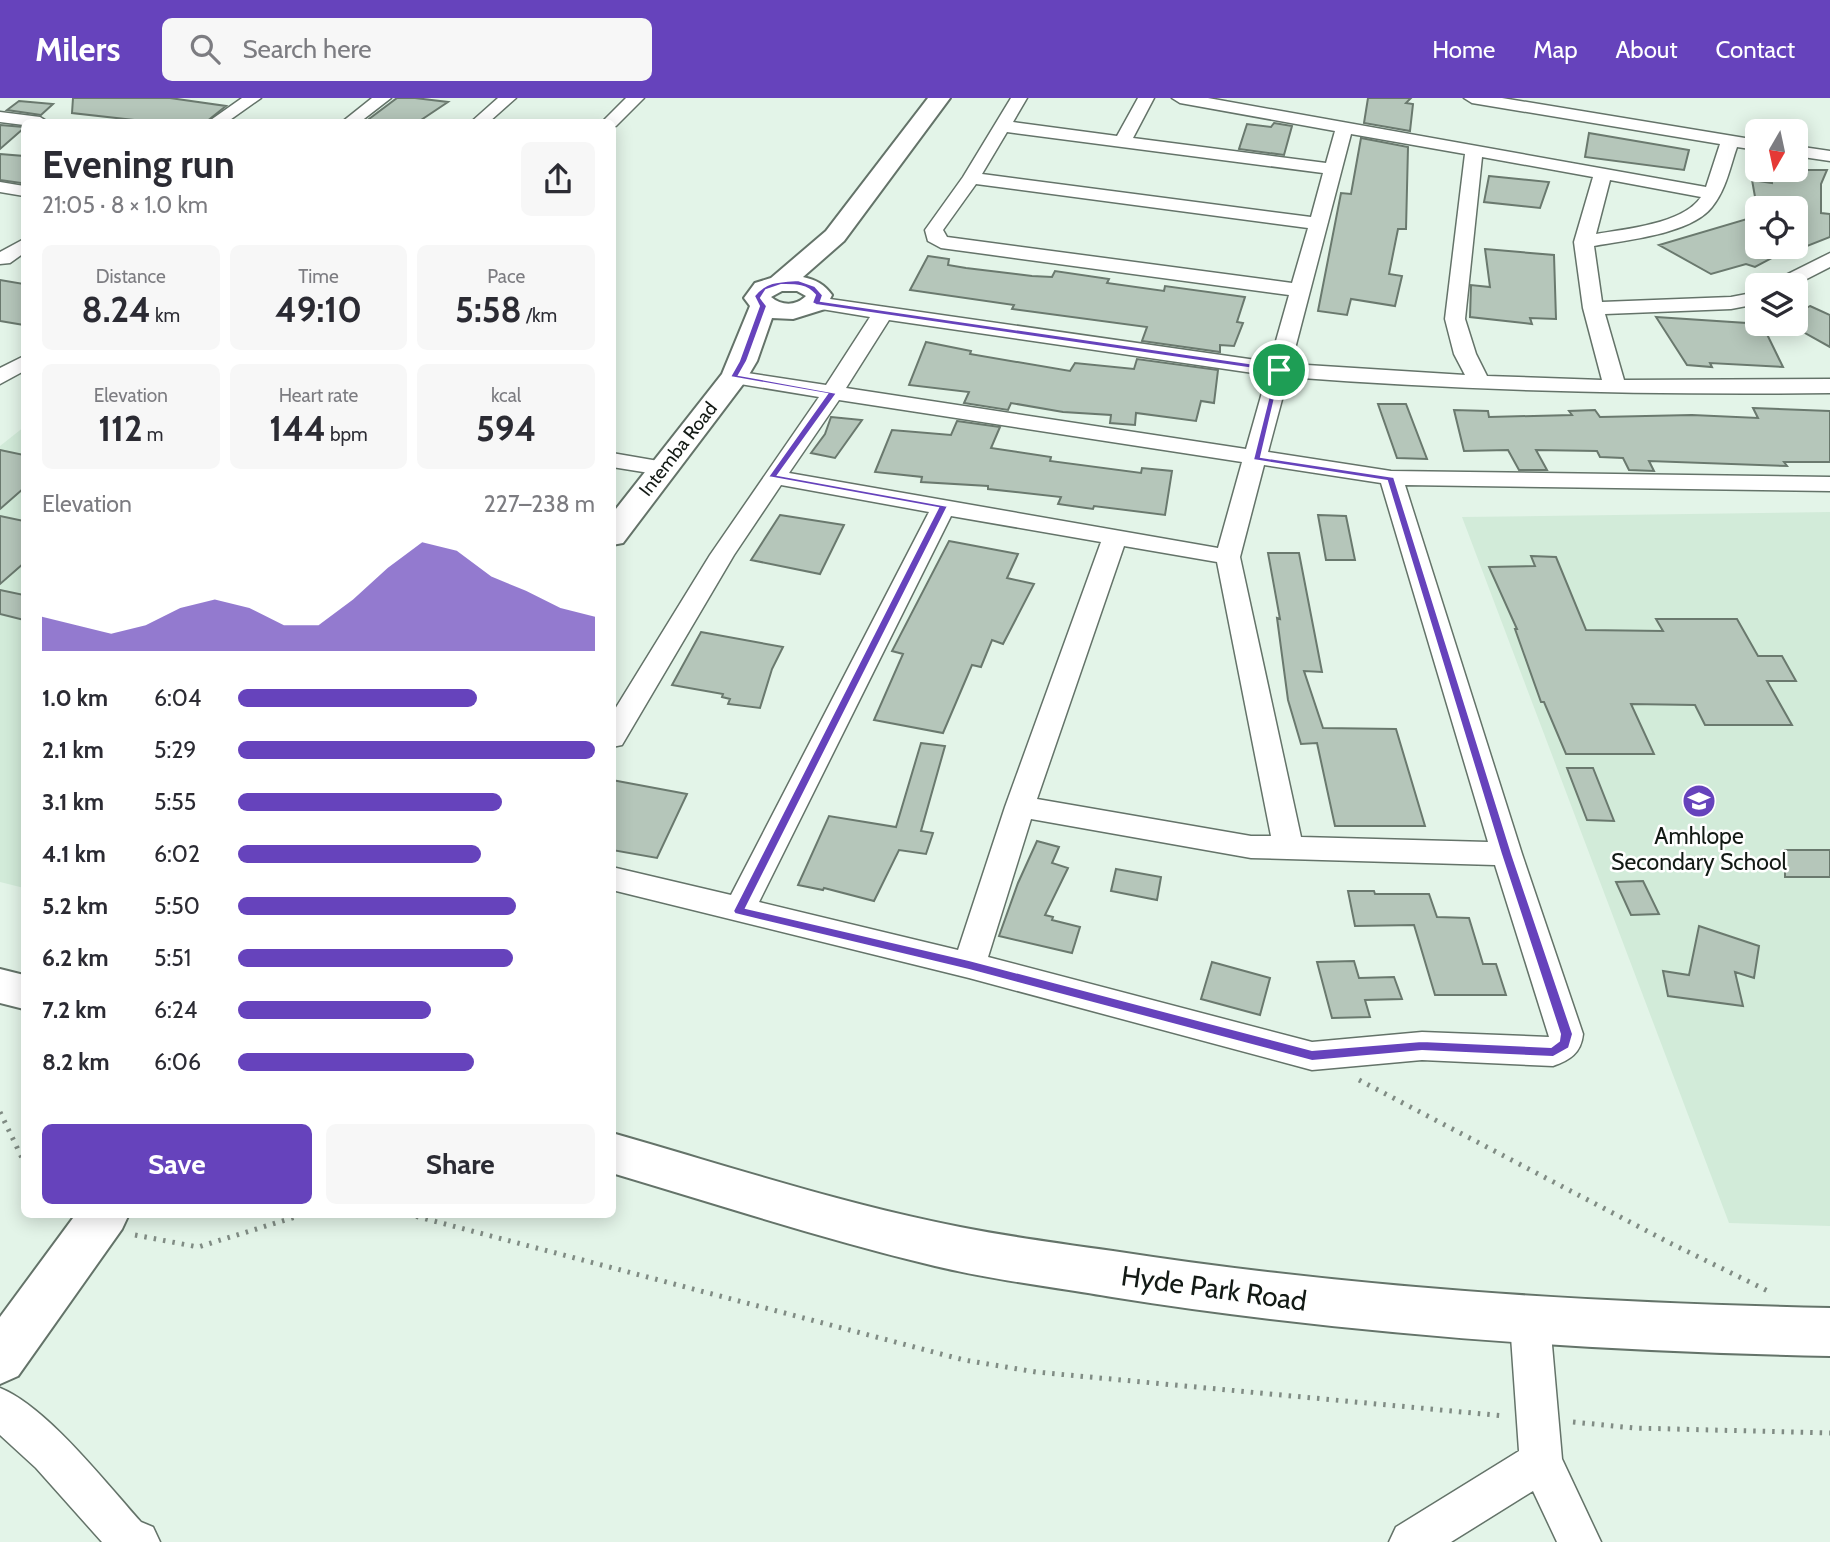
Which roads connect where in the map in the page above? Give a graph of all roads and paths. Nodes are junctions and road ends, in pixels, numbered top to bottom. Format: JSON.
{"nodes":[{"id":1,"x":253,"y":98,"type":"edge"},
{"id":2,"x":383,"y":98,"type":"edge"},
{"id":3,"x":508,"y":98,"type":"edge"},
{"id":4,"x":636,"y":98,"type":"edge"},
{"id":5,"x":939,"y":98,"type":"edge"},
{"id":6,"x":1018,"y":98,"type":"edge"},
{"id":7,"x":1146,"y":98,"type":"edge"},
{"id":8,"x":1180,"y":98,"type":"edge"},
{"id":9,"x":1472,"y":98,"type":"edge"},
{"id":10,"x":0,"y":117,"type":"edge"},
{"id":11,"x":221,"y":119,"type":"edge"},
{"id":12,"x":354,"y":119,"type":"edge"},
{"id":13,"x":483,"y":119,"type":"edge"},
{"id":14,"x":613,"y":119,"type":"edge"},
{"id":15,"x":21,"y":120,"type":"edge"},
{"id":16,"x":1003,"y":126,"type":"junction"},
{"id":17,"x":1345,"y":126,"type":"junction"},
{"id":18,"x":1123,"y":140,"type":"junction"},
{"id":19,"x":1730,"y":141,"type":"junction"},
{"id":20,"x":1745,"y":143,"type":"edge"},
{"id":21,"x":1474,"y":149,"type":"junction"},
{"id":22,"x":1808,"y":153,"type":"edge"},
{"id":23,"x":1830,"y":156,"type":"edge"},
{"id":24,"x":1331,"y":169,"type":"junction"},
{"id":25,"x":1603,"y":172,"type":"junction"},
{"id":26,"x":971,"y":178,"type":"junction"},
{"id":27,"x":0,"y":187,"type":"edge"},
{"id":28,"x":21,"y":190,"type":"edge"},
{"id":29,"x":1710,"y":193,"type":"junction"},
{"id":30,"x":1318,"y":224,"type":"junction"},
{"id":31,"x":835,"y":236,"type":"junction"},
{"id":32,"x":1584,"y":242,"type":"junction"},
{"id":33,"x":21,"y":247,"type":"edge"},
{"id":34,"x":1,"y":259,"type":"edge"},
{"id":35,"x":1830,"y":259,"type":"edge"},
{"id":36,"x":21,"y":262,"type":"edge"},
{"id":37,"x":1804,"y":273,"type":"edge"},
{"id":38,"x":780,"y":283,"type":"junction"},
{"id":39,"x":1300,"y":290,"type":"junction"},
{"id":40,"x":1745,"y":300,"type":"edge"},
{"id":41,"x":808,"y":301,"type":"junction"},
{"id":42,"x":763,"y":306,"type":"junction"},
{"id":43,"x":1593,"y":308,"type":"junction"},
{"id":44,"x":884,"y":311,"type":"junction"},
{"id":45,"x":0,"y":352,"type":"edge"},
{"id":46,"x":21,"y":356,"type":"edge"},
{"id":47,"x":21,"y":364,"type":"edge"},
{"id":48,"x":738,"y":369,"type":"junction"},
{"id":49,"x":1279,"y":370,"type":"junction"},
{"id":50,"x":0,"y":379,"type":"edge"},
{"id":51,"x":1479,"y":382,"type":"junction"},
{"id":52,"x":1830,"y":386,"type":"edge"},
{"id":53,"x":1615,"y":387,"type":"junction"},
{"id":54,"x":832,"y":393,"type":"junction"},
{"id":55,"x":1256,"y":458,"type":"junction"},
{"id":56,"x":616,"y":461,"type":"edge"},
{"id":57,"x":662,"y":468,"type":"junction"},
{"id":58,"x":773,"y":477,"type":"junction"},
{"id":59,"x":1391,"y":478,"type":"junction"},
{"id":60,"x":1830,"y":484,"type":"edge"},
{"id":61,"x":944,"y":506,"type":"junction"},
{"id":62,"x":616,"y":531,"type":"edge"},
{"id":63,"x":1115,"y":537,"type":"junction"},
{"id":64,"x":1228,"y":557,"type":"junction"},
{"id":65,"x":616,"y":731,"type":"edge"},
{"id":66,"x":1020,"y":807,"type":"junction"},
{"id":67,"x":1288,"y":848,"type":"junction"},
{"id":68,"x":1507,"y":854,"type":"junction"},
{"id":69,"x":616,"y":879,"type":"edge"},
{"id":70,"x":739,"y":911,"type":"junction"},
{"id":71,"x":969,"y":965,"type":"junction"},
{"id":72,"x":0,"y":986,"type":"edge"},
{"id":73,"x":21,"y":991,"type":"edge"},
{"id":74,"x":1312,"y":1056,"type":"junction"},
{"id":75,"x":0,"y":1112,"type":"edge"},
{"id":76,"x":616,"y":1154,"type":"edge"},
{"id":77,"x":21,"y":1156,"type":"edge"},
{"id":78,"x":292,"y":1218,"type":"edge"},
{"id":79,"x":422,"y":1218,"type":"edge"},
{"id":80,"x":101,"y":1221,"type":"edge"},
{"id":81,"x":1781,"y":1298,"type":"dead end"},
{"id":82,"x":1530,"y":1322,"type":"junction"},
{"id":83,"x":1830,"y":1332,"type":"edge"},
{"id":84,"x":0,"y":1359,"type":"edge"},
{"id":85,"x":0,"y":1408,"type":"edge"},
{"id":86,"x":1538,"y":1419,"type":"junction"},
{"id":87,"x":1830,"y":1433,"type":"edge"},
{"id":88,"x":1541,"y":1462,"type":"junction"},
{"id":89,"x":138,"y":1542,"type":"edge"},
{"id":90,"x":1411,"y":1542,"type":"edge"},
{"id":91,"x":1579,"y":1542,"type":"edge"}],
"edges":[{"from":1,"to":11,"type":"street"},
{"from":2,"to":12,"type":"street"},
{"from":3,"to":13,"type":"street"},
{"from":4,"to":14,"type":"street"},
{"from":5,"to":31,"type":"street"},
{"from":6,"to":16,"type":"street"},
{"from":7,"to":18,"type":"street"},
{"from":8,"to":17,"type":"street"},
{"from":9,"to":19,"type":"street"},
{"from":10,"to":15,"type":"street"},
{"from":16,"to":18,"type":"street"},
{"from":16,"to":26,"type":"street"},
{"from":17,"to":21,"type":"street"},
{"from":17,"to":24,"type":"street"},
{"from":18,"to":24,"type":"street"},
{"from":19,"to":20,"type":"street"},
{"from":19,"to":29,"type":"street"},
{"from":21,"to":25,"type":"street"},
{"from":21,"to":51,"type":"street"},
{"from":22,"to":23,"type":"street"},
{"from":24,"to":30,"type":"street"},
{"from":25,"to":29,"type":"street"},
{"from":25,"to":32,"type":"street"},
{"from":26,"to":30,"type":"street"},
{"from":26,"to":39,"type":"street"},
{"from":27,"to":28,"type":"street"},
{"from":29,"to":32,"type":"street"},
{"from":30,"to":39,"type":"street"},
{"from":31,"to":38,"type":"street"},
{"from":31,"to":41,"type":"street"},
{"from":32,"to":43,"type":"street"},
{"from":33,"to":34,"type":"street"},
{"from":34,"to":36,"type":"street"},
{"from":35,"to":37,"type":"street"},
{"from":38,"to":41,"type":"street"},
{"from":38,"to":42,"type":"street"},
{"from":39,"to":49,"type":"street"},
{"from":40,"to":43,"type":"street"},
{"from":41,"to":42,"type":"street"},
{"from":41,"to":44,"type":"street"},
{"from":41,"to":48,"type":"street"},
{"from":42,"to":48,"type":"street"},
{"from":43,"to":53,"type":"street"},
{"from":44,"to":49,"type":"street"},
{"from":44,"to":54,"type":"street"},
{"from":45,"to":46,"type":"street"},
{"from":47,"to":50,"type":"street"},
{"from":48,"to":54,"type":"street"},
{"from":48,"to":57,"type":"street","name":"Intemba Road"},
{"from":49,"to":51,"type":"street"},
{"from":49,"to":55,"type":"street"},
{"from":51,"to":53,"type":"street"},
{"from":52,"to":53,"type":"street"},
{"from":54,"to":55,"type":"street"},
{"from":54,"to":58,"type":"street"},
{"from":55,"to":59,"type":"street"},
{"from":55,"to":64,"type":"street"},
{"from":56,"to":57,"type":"street"},
{"from":57,"to":62,"type":"street","name":"Intemba Road"},
{"from":58,"to":61,"type":"street"},
{"from":58,"to":65,"type":"street"},
{"from":59,"to":60,"type":"street"},
{"from":59,"to":68,"type":"street"},
{"from":61,"to":63,"type":"street"},
{"from":61,"to":70,"type":"street"},
{"from":63,"to":64,"type":"street"},
{"from":63,"to":66,"type":"street"},
{"from":64,"to":67,"type":"street"},
{"from":66,"to":67,"type":"street"},
{"from":66,"to":71,"type":"street"},
{"from":67,"to":68,"type":"street"},
{"from":68,"to":74,"type":"street"},
{"from":69,"to":70,"type":"street"},
{"from":70,"to":71,"type":"street"},
{"from":71,"to":74,"type":"street"},
{"from":72,"to":73,"type":"street"},
{"from":74,"to":81,"type":"path"},
{"from":75,"to":77,"type":"path"},
{"from":76,"to":82,"type":"street","name":"Hyde Park Road"},
{"from":78,"to":80,"type":"path"},
{"from":79,"to":86,"type":"path"},
{"from":80,"to":84,"type":"street"},
{"from":82,"to":83,"type":"street","name":"Hyde Park Road"},
{"from":82,"to":86,"type":"street"},
{"from":85,"to":89,"type":"street"},
{"from":86,"to":87,"type":"path"},
{"from":86,"to":88,"type":"street"},
{"from":88,"to":90,"type":"street"},
{"from":88,"to":91,"type":"street"}]}
